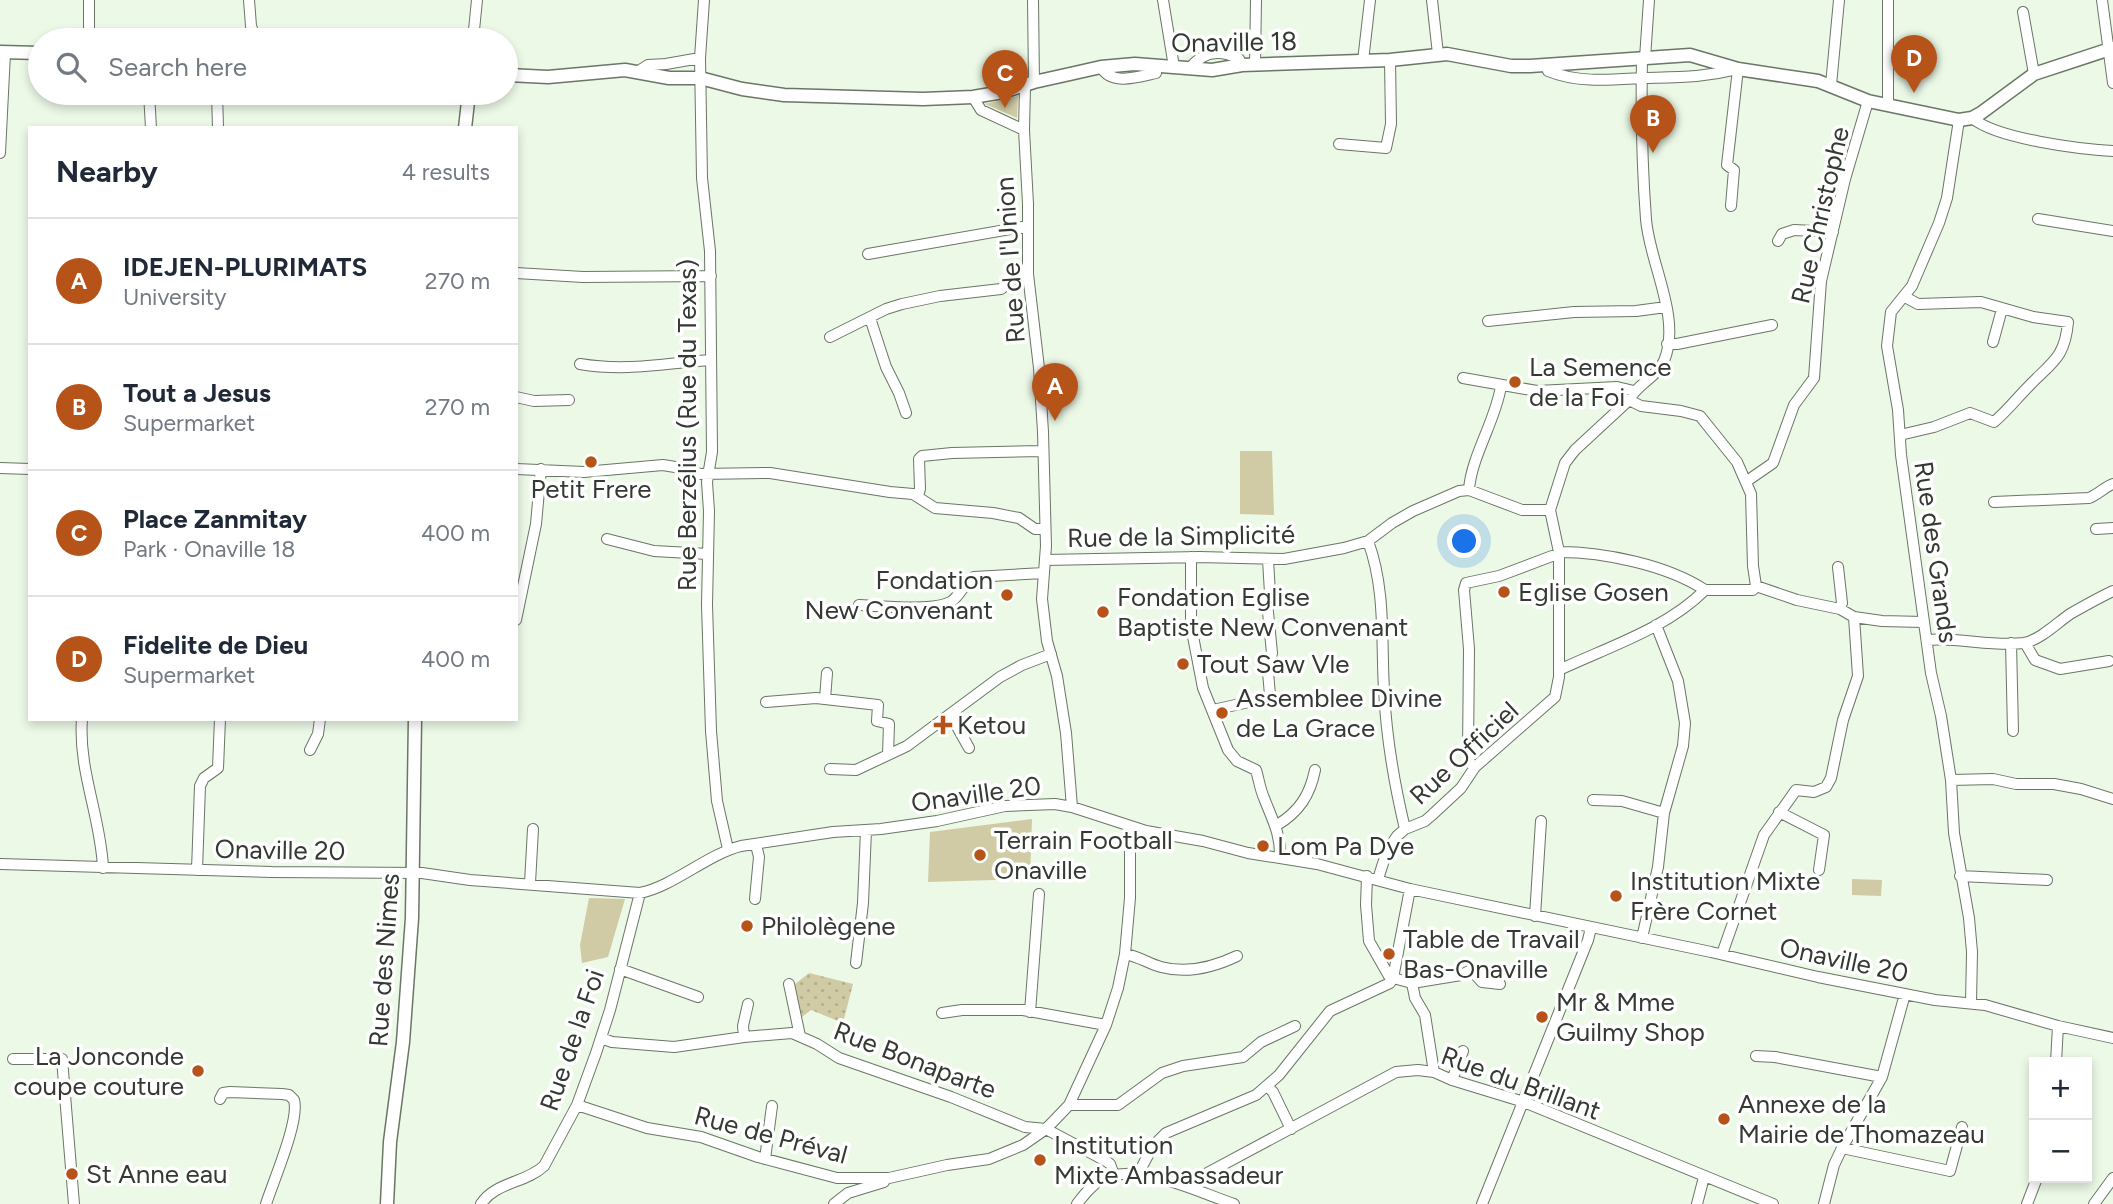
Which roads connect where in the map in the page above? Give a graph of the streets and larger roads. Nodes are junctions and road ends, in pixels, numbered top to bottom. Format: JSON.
{"nodes":[{"id":1,"x":89,"y":0,"type":"edge"},
{"id":2,"x":250,"y":0,"type":"edge"},
{"id":3,"x":477,"y":0,"type":"edge"},
{"id":4,"x":705,"y":0,"type":"edge"},
{"id":5,"x":1033,"y":0,"type":"edge"},
{"id":6,"x":1163,"y":0,"type":"edge"},
{"id":7,"x":1256,"y":0,"type":"edge"},
{"id":8,"x":1370,"y":0,"type":"edge"},
{"id":9,"x":1432,"y":0,"type":"edge"},
{"id":10,"x":1649,"y":0,"type":"edge"},
{"id":11,"x":1839,"y":0,"type":"edge"},
{"id":12,"x":1888,"y":0,"type":"edge"},
{"id":13,"x":2102,"y":0,"type":"edge"},
{"id":14,"x":2023,"y":12,"type":"dead end"},
{"id":15,"x":89,"y":28,"type":"edge"},
{"id":16,"x":252,"y":28,"type":"edge"},
{"id":17,"x":474,"y":28,"type":"edge"},
{"id":18,"x":2110,"y":48,"type":"edge"},
{"id":19,"x":2,"y":52,"type":"edge"},
{"id":20,"x":28,"y":53,"type":"edge"},
{"id":21,"x":1438,"y":54,"type":"junction"},
{"id":22,"x":700,"y":58,"type":"junction"},
{"id":23,"x":1643,"y":58,"type":"junction"},
{"id":24,"x":1390,"y":60,"type":"junction"},
{"id":25,"x":1363,"y":61,"type":"junction"},
{"id":26,"x":1248,"y":65,"type":"junction"},
{"id":27,"x":1546,"y":66,"type":"junction"},
{"id":28,"x":1174,"y":67,"type":"junction"},
{"id":29,"x":1101,"y":68,"type":"junction"},
{"id":30,"x":1738,"y":69,"type":"junction"},
{"id":31,"x":637,"y":72,"type":"junction"},
{"id":32,"x":1156,"y":73,"type":"dead end"},
{"id":33,"x":2034,"y":74,"type":"junction"},
{"id":34,"x":518,"y":75,"type":"edge"},
{"id":35,"x":700,"y":78,"type":"junction"},
{"id":36,"x":1641,"y":78,"type":"junction"},
{"id":37,"x":2113,"y":83,"type":"edge"},
{"id":38,"x":1029,"y":84,"type":"junction"},
{"id":39,"x":1831,"y":85,"type":"junction"},
{"id":40,"x":973,"y":97,"type":"junction"},
{"id":41,"x":1868,"y":101,"type":"junction"},
{"id":42,"x":1888,"y":103,"type":"junction"},
{"id":43,"x":149,"y":105,"type":"edge"},
{"id":44,"x":217,"y":105,"type":"edge"},
{"id":45,"x":468,"y":105,"type":"edge"},
{"id":46,"x":1966,"y":119,"type":"junction"},
{"id":47,"x":150,"y":126,"type":"edge"},
{"id":48,"x":218,"y":126,"type":"edge"},
{"id":49,"x":465,"y":126,"type":"edge"},
{"id":50,"x":1024,"y":130,"type":"junction"},
{"id":51,"x":1339,"y":144,"type":"dead end"},
{"id":52,"x":2113,"y":151,"type":"edge"},
{"id":53,"x":0,"y":153,"type":"edge"},
{"id":54,"x":1731,"y":206,"type":"dead end"},
{"id":55,"x":2038,"y":219,"type":"dead end"},
{"id":56,"x":1028,"y":226,"type":"junction"},
{"id":57,"x":2113,"y":231,"type":"edge"},
{"id":58,"x":1833,"y":232,"type":"junction"},
{"id":59,"x":1778,"y":242,"type":"dead end"},
{"id":60,"x":868,"y":254,"type":"dead end"},
{"id":61,"x":518,"y":273,"type":"edge"},
{"id":62,"x":1028,"y":274,"type":"junction"},
{"id":63,"x":711,"y":276,"type":"junction"},
{"id":64,"x":1905,"y":297,"type":"junction"},
{"id":65,"x":1665,"y":307,"type":"junction"},
{"id":66,"x":2002,"y":309,"type":"junction"},
{"id":67,"x":870,"y":318,"type":"junction"},
{"id":68,"x":1488,"y":321,"type":"dead end"},
{"id":69,"x":1772,"y":325,"type":"dead end"},
{"id":70,"x":830,"y":337,"type":"dead end"},
{"id":71,"x":1993,"y":342,"type":"dead end"},
{"id":72,"x":1667,"y":344,"type":"junction"},
{"id":73,"x":711,"y":360,"type":"junction"},
{"id":74,"x":580,"y":364,"type":"dead end"},
{"id":75,"x":1463,"y":378,"type":"dead end"},
{"id":76,"x":1501,"y":386,"type":"junction"},
{"id":77,"x":1631,"y":395,"type":"junction"},
{"id":78,"x":518,"y":397,"type":"edge"},
{"id":79,"x":569,"y":400,"type":"dead end"},
{"id":80,"x":906,"y":413,"type":"dead end"},
{"id":81,"x":1900,"y":435,"type":"junction"},
{"id":82,"x":1042,"y":451,"type":"junction"},
{"id":83,"x":0,"y":468,"type":"edge"},
{"id":84,"x":28,"y":469,"type":"edge"},
{"id":85,"x":518,"y":469,"type":"edge"},
{"id":86,"x":541,"y":469,"type":"junction"},
{"id":87,"x":708,"y":474,"type":"junction"},
{"id":88,"x":1747,"y":481,"type":"junction"},
{"id":89,"x":2113,"y":484,"type":"edge"},
{"id":90,"x":1469,"y":490,"type":"junction"},
{"id":91,"x":918,"y":496,"type":"junction"},
{"id":92,"x":1994,"y":502,"type":"dead end"},
{"id":93,"x":1550,"y":510,"type":"junction"},
{"id":94,"x":2113,"y":527,"type":"edge"},
{"id":95,"x":1044,"y":529,"type":"junction"},
{"id":96,"x":2096,"y":529,"type":"dead end"},
{"id":97,"x":607,"y":539,"type":"dead end"},
{"id":98,"x":1368,"y":541,"type":"junction"},
{"id":99,"x":708,"y":554,"type":"junction"},
{"id":100,"x":1559,"y":554,"type":"junction"},
{"id":101,"x":1191,"y":557,"type":"junction"},
{"id":102,"x":1045,"y":560,"type":"junction"},
{"id":103,"x":1268,"y":560,"type":"junction"},
{"id":104,"x":1838,"y":567,"type":"dead end"},
{"id":105,"x":1044,"y":573,"type":"junction"},
{"id":106,"x":1756,"y":586,"type":"junction"},
{"id":107,"x":1705,"y":590,"type":"junction"},
{"id":108,"x":2113,"y":591,"type":"edge"},
{"id":109,"x":859,"y":605,"type":"dead end"},
{"id":110,"x":1840,"y":609,"type":"junction"},
{"id":111,"x":518,"y":611,"type":"edge"},
{"id":112,"x":1854,"y":617,"type":"junction"},
{"id":113,"x":1923,"y":622,"type":"junction"},
{"id":114,"x":1656,"y":625,"type":"junction"},
{"id":115,"x":1927,"y":640,"type":"junction"},
{"id":116,"x":2011,"y":643,"type":"junction"},
{"id":117,"x":2025,"y":643,"type":"junction"},
{"id":118,"x":1051,"y":654,"type":"junction"},
{"id":119,"x":2109,"y":661,"type":"dead end"},
{"id":120,"x":1559,"y":670,"type":"junction"},
{"id":121,"x":827,"y":673,"type":"dead end"},
{"id":122,"x":825,"y":699,"type":"junction"},
{"id":123,"x":766,"y":702,"type":"dead end"},
{"id":124,"x":1213,"y":710,"type":"junction"},
{"id":125,"x":950,"y":714,"type":"junction"},
{"id":126,"x":82,"y":721,"type":"edge"},
{"id":127,"x":220,"y":721,"type":"edge"},
{"id":128,"x":320,"y":721,"type":"edge"},
{"id":129,"x":415,"y":721,"type":"edge"},
{"id":130,"x":2013,"y":730,"type":"dead end"},
{"id":131,"x":969,"y":748,"type":"dead end"},
{"id":132,"x":310,"y":750,"type":"dead end"},
{"id":133,"x":888,"y":755,"type":"junction"},
{"id":134,"x":1475,"y":766,"type":"junction"},
{"id":135,"x":830,"y":769,"type":"dead end"},
{"id":136,"x":1315,"y":770,"type":"dead end"},
{"id":137,"x":1951,"y":780,"type":"junction"},
{"id":138,"x":2113,"y":799,"type":"edge"},
{"id":139,"x":1593,"y":800,"type":"dead end"},
{"id":140,"x":1072,"y":807,"type":"junction"},
{"id":141,"x":1664,"y":813,"type":"junction"},
{"id":142,"x":1779,"y":813,"type":"junction"},
{"id":143,"x":1541,"y":821,"type":"dead end"},
{"id":144,"x":1277,"y":825,"type":"junction"},
{"id":145,"x":1130,"y":827,"type":"junction"},
{"id":146,"x":1405,"y":829,"type":"junction"},
{"id":147,"x":533,"y":830,"type":"dead end"},
{"id":148,"x":866,"y":830,"type":"junction"},
{"id":149,"x":756,"y":845,"type":"junction"},
{"id":150,"x":728,"y":849,"type":"junction"},
{"id":151,"x":1280,"y":858,"type":"junction"},
{"id":152,"x":0,"y":864,"type":"edge"},
{"id":153,"x":103,"y":868,"type":"junction"},
{"id":154,"x":197,"y":870,"type":"junction"},
{"id":155,"x":1819,"y":870,"type":"dead end"},
{"id":156,"x":413,"y":873,"type":"junction"},
{"id":157,"x":1367,"y":876,"type":"junction"},
{"id":158,"x":1960,"y":876,"type":"junction"},
{"id":159,"x":1378,"y":879,"type":"junction"},
{"id":160,"x":2047,"y":880,"type":"dead end"},
{"id":161,"x":530,"y":883,"type":"junction"},
{"id":162,"x":1410,"y":889,"type":"junction"},
{"id":163,"x":640,"y":893,"type":"junction"},
{"id":164,"x":1039,"y":894,"type":"dead end"},
{"id":165,"x":755,"y":899,"type":"dead end"},
{"id":166,"x":1535,"y":916,"type":"junction"},
{"id":167,"x":1591,"y":928,"type":"junction"},
{"id":168,"x":1642,"y":938,"type":"junction"},
{"id":169,"x":1125,"y":954,"type":"junction"},
{"id":170,"x":1722,"y":954,"type":"junction"},
{"id":171,"x":1237,"y":956,"type":"dead end"},
{"id":172,"x":856,"y":963,"type":"dead end"},
{"id":173,"x":620,"y":969,"type":"junction"},
{"id":174,"x":1393,"y":978,"type":"junction"},
{"id":175,"x":1412,"y":983,"type":"junction"},
{"id":176,"x":789,"y":984,"type":"dead end"},
{"id":177,"x":1500,"y":984,"type":"dead end"},
{"id":178,"x":1905,"y":994,"type":"junction"},
{"id":179,"x":698,"y":997,"type":"dead end"},
{"id":180,"x":1971,"y":1003,"type":"junction"},
{"id":181,"x":748,"y":1004,"type":"dead end"},
{"id":182,"x":1030,"y":1012,"type":"junction"},
{"id":183,"x":942,"y":1013,"type":"dead end"},
{"id":184,"x":1106,"y":1025,"type":"junction"},
{"id":185,"x":1295,"y":1026,"type":"dead end"},
{"id":186,"x":2058,"y":1026,"type":"junction"},
{"id":187,"x":800,"y":1036,"type":"junction"},
{"id":188,"x":744,"y":1037,"type":"junction"},
{"id":189,"x":601,"y":1038,"type":"junction"},
{"id":190,"x":2113,"y":1038,"type":"edge"},
{"id":191,"x":1463,"y":1051,"type":"dead end"},
{"id":192,"x":1756,"y":1056,"type":"dead end"},
{"id":193,"x":2056,"y":1057,"type":"edge"},
{"id":194,"x":13,"y":1059,"type":"dead end"},
{"id":195,"x":1434,"y":1072,"type":"junction"},
{"id":196,"x":1882,"y":1077,"type":"junction"},
{"id":197,"x":1452,"y":1080,"type":"junction"},
{"id":198,"x":1268,"y":1087,"type":"junction"},
{"id":199,"x":220,"y":1099,"type":"dead end"},
{"id":200,"x":1524,"y":1102,"type":"junction"},
{"id":201,"x":576,"y":1105,"type":"junction"},
{"id":202,"x":1069,"y":1105,"type":"junction"},
{"id":203,"x":772,"y":1106,"type":"dead end"},
{"id":204,"x":1962,"y":1127,"type":"dead end"},
{"id":205,"x":1046,"y":1129,"type":"junction"},
{"id":206,"x":1291,"y":1129,"type":"junction"},
{"id":207,"x":1842,"y":1148,"type":"junction"},
{"id":208,"x":765,"y":1159,"type":"junction"},
{"id":209,"x":1114,"y":1175,"type":"junction"},
{"id":210,"x":1138,"y":1176,"type":"junction"},
{"id":211,"x":1704,"y":1177,"type":"junction"},
{"id":212,"x":841,"y":1178,"type":"junction"},
{"id":213,"x":889,"y":1178,"type":"junction"},
{"id":214,"x":2113,"y":1178,"type":"edge"},
{"id":215,"x":2035,"y":1183,"type":"edge"},
{"id":216,"x":1185,"y":1185,"type":"junction"},
{"id":217,"x":841,"y":1198,"type":"edge"},
{"id":218,"x":1212,"y":1200,"type":"edge"},
{"id":219,"x":75,"y":1204,"type":"edge"},
{"id":220,"x":267,"y":1204,"type":"edge"},
{"id":221,"x":387,"y":1204,"type":"edge"},
{"id":222,"x":481,"y":1204,"type":"edge"},
{"id":223,"x":1077,"y":1204,"type":"edge"},
{"id":224,"x":1234,"y":1204,"type":"edge"},
{"id":225,"x":1482,"y":1204,"type":"edge"},
{"id":226,"x":1697,"y":1204,"type":"edge"},
{"id":227,"x":1773,"y":1204,"type":"edge"},
{"id":228,"x":1824,"y":1204,"type":"edge"},
{"id":229,"x":2027,"y":1204,"type":"edge"},
{"id":230,"x":2094,"y":1204,"type":"edge"}],
"edges":[{"from":1,"to":15,"type":"street"},
{"from":2,"to":16,"type":"street"},
{"from":3,"to":17,"type":"street"},
{"from":4,"to":22,"type":"street","name":"Rue Berzélius (Rue du Texas)"},
{"from":5,"to":38,"type":"street","name":"Rue de l'Union"},
{"from":6,"to":28,"type":"street"},
{"from":7,"to":26,"type":"street"},
{"from":8,"to":25,"type":"street"},
{"from":9,"to":21,"type":"street"},
{"from":10,"to":23,"type":"street"},
{"from":11,"to":39,"type":"street"},
{"from":12,"to":42,"type":"street"},
{"from":13,"to":18,"type":"street"},
{"from":14,"to":33,"type":"street"},
{"from":18,"to":33,"type":"street"},
{"from":18,"to":37,"type":"street"},
{"from":19,"to":20,"type":"street"},
{"from":19,"to":53,"type":"street"},
{"from":21,"to":24,"type":"street","name":"Onaville 18"},
{"from":21,"to":27,"type":"street","name":"Onaville 18"},
{"from":22,"to":31,"type":"street"},
{"from":22,"to":35,"type":"street","name":"Rue Berzélius (Rue du Texas)"},
{"from":23,"to":27,"type":"street","name":"Onaville 18"},
{"from":23,"to":30,"type":"street","name":"Onaville 18"},
{"from":23,"to":36,"type":"street"},
{"from":24,"to":25,"type":"street","name":"Onaville 18"},
{"from":24,"to":51,"type":"street"},
{"from":25,"to":26,"type":"street","name":"Onaville 18"},
{"from":26,"to":28,"type":"street","name":"Onaville 18"},
{"from":27,"to":36,"type":"street"},
{"from":28,"to":29,"type":"street","name":"Onaville 18"},
{"from":29,"to":32,"type":"street"},
{"from":29,"to":38,"type":"street","name":"Onaville 18"},
{"from":30,"to":36,"type":"street"},
{"from":30,"to":39,"type":"street","name":"Onaville 18"},
{"from":30,"to":54,"type":"street"},
{"from":31,"to":34,"type":"street","name":"Onaville 18"},
{"from":31,"to":35,"type":"street","name":"Onaville 18"},
{"from":33,"to":46,"type":"street"},
{"from":35,"to":40,"type":"street","name":"Onaville 18"},
{"from":35,"to":63,"type":"street","name":"Rue Berzélius (Rue du Texas)"},
{"from":36,"to":65,"type":"street"},
{"from":38,"to":40,"type":"street","name":"Onaville 18"},
{"from":38,"to":50,"type":"street","name":"Rue de l'Union"},
{"from":39,"to":41,"type":"street","name":"Onaville 18"},
{"from":40,"to":50,"type":"street"},
{"from":41,"to":42,"type":"street","name":"Onaville 18"},
{"from":41,"to":58,"type":"street","name":"Rue Christophe"},
{"from":42,"to":46,"type":"street","name":"Onaville 18"},
{"from":43,"to":47,"type":"street"},
{"from":44,"to":48,"type":"street"},
{"from":45,"to":49,"type":"street"},
{"from":46,"to":52,"type":"street","name":"Onaville 18"},
{"from":46,"to":64,"type":"street","name":"Rue des Grands"},
{"from":50,"to":56,"type":"street","name":"Rue de l'Union"},
{"from":55,"to":57,"type":"street"},
{"from":56,"to":60,"type":"street"},
{"from":56,"to":62,"type":"street","name":"Rue de l'Union"},
{"from":58,"to":59,"type":"street"},
{"from":58,"to":88,"type":"street","name":"Rue Christophe"},
{"from":61,"to":63,"type":"street"},
{"from":62,"to":67,"type":"street"},
{"from":62,"to":82,"type":"street","name":"Rue de l'Union"},
{"from":63,"to":73,"type":"street","name":"Rue Berzélius (Rue du Texas)"},
{"from":64,"to":66,"type":"street"},
{"from":64,"to":81,"type":"street","name":"Rue des Grands"},
{"from":65,"to":68,"type":"street"},
{"from":65,"to":72,"type":"street"},
{"from":66,"to":71,"type":"street"},
{"from":66,"to":81,"type":"street"},
{"from":67,"to":70,"type":"street"},
{"from":67,"to":80,"type":"street"},
{"from":69,"to":72,"type":"street"},
{"from":72,"to":77,"type":"street"},
{"from":73,"to":74,"type":"street"},
{"from":73,"to":87,"type":"street","name":"Rue Berzélius (Rue du Texas)"},
{"from":75,"to":76,"type":"street"},
{"from":76,"to":77,"type":"street"},
{"from":76,"to":90,"type":"street"},
{"from":77,"to":88,"type":"street"},
{"from":77,"to":93,"type":"street"},
{"from":78,"to":79,"type":"street"},
{"from":81,"to":113,"type":"street","name":"Rue des Grands"},
{"from":82,"to":91,"type":"street"},
{"from":82,"to":95,"type":"street","name":"Rue de l'Union"},
{"from":83,"to":84,"type":"street"},
{"from":85,"to":86,"type":"street"},
{"from":86,"to":87,"type":"street"},
{"from":86,"to":111,"type":"street"},
{"from":87,"to":91,"type":"street"},
{"from":87,"to":99,"type":"street","name":"Rue Berzélius (Rue du Texas)"},
{"from":88,"to":106,"type":"street"},
{"from":89,"to":92,"type":"street"},
{"from":90,"to":93,"type":"street"},
{"from":90,"to":98,"type":"street","name":"Rue de la Simplicité"},
{"from":91,"to":95,"type":"street"},
{"from":93,"to":100,"type":"street"},
{"from":94,"to":96,"type":"street"},
{"from":95,"to":102,"type":"street","name":"Rue de l'Union"},
{"from":97,"to":99,"type":"street"},
{"from":98,"to":103,"type":"street","name":"Rue de la Simplicité"},
{"from":98,"to":146,"type":"street"},
{"from":99,"to":150,"type":"street","name":"Rue Berzélius (Rue du Texas)"},
{"from":100,"to":107,"type":"street"},
{"from":100,"to":120,"type":"street"},
{"from":100,"to":134,"type":"street"},
{"from":101,"to":102,"type":"street","name":"Rue de la Simplicité"},
{"from":101,"to":103,"type":"street","name":"Rue de la Simplicité"},
{"from":101,"to":124,"type":"street"},
{"from":102,"to":105,"type":"street","name":"Rue de l'Union"},
{"from":103,"to":124,"type":"street"},
{"from":104,"to":110,"type":"street"},
{"from":105,"to":109,"type":"street"},
{"from":105,"to":118,"type":"street","name":"Rue de l'Union"},
{"from":106,"to":107,"type":"street"},
{"from":106,"to":110,"type":"street"},
{"from":107,"to":114,"type":"street"},
{"from":108,"to":117,"type":"street"},
{"from":110,"to":112,"type":"street"},
{"from":112,"to":113,"type":"street"},
{"from":112,"to":142,"type":"street"},
{"from":113,"to":115,"type":"street","name":"Rue des Grands"},
{"from":114,"to":120,"type":"street"},
{"from":114,"to":141,"type":"street"},
{"from":115,"to":116,"type":"street"},
{"from":115,"to":137,"type":"street","name":"Rue des Grands"},
{"from":116,"to":117,"type":"street"},
{"from":116,"to":130,"type":"street"},
{"from":117,"to":119,"type":"street"},
{"from":118,"to":125,"type":"street"},
{"from":118,"to":140,"type":"street","name":"Rue de l'Union"},
{"from":120,"to":134,"type":"street","name":"Rue Officiel"},
{"from":121,"to":122,"type":"street"},
{"from":122,"to":123,"type":"street"},
{"from":122,"to":133,"type":"street"},
{"from":124,"to":144,"type":"street"},
{"from":125,"to":131,"type":"street"},
{"from":125,"to":133,"type":"street"},
{"from":126,"to":153,"type":"street"},
{"from":127,"to":154,"type":"street"},
{"from":128,"to":132,"type":"street"},
{"from":129,"to":156,"type":"street","name":"Rue des Nimes"},
{"from":133,"to":135,"type":"street"},
{"from":134,"to":146,"type":"street","name":"Rue Officiel"},
{"from":136,"to":144,"type":"street"},
{"from":137,"to":138,"type":"street"},
{"from":137,"to":158,"type":"street","name":"Rue des Grands"},
{"from":139,"to":141,"type":"street"},
{"from":140,"to":145,"type":"street","name":"Onaville 20"},
{"from":140,"to":148,"type":"street","name":"Onaville 20"},
{"from":141,"to":168,"type":"street"},
{"from":142,"to":155,"type":"street"},
{"from":142,"to":170,"type":"street"},
{"from":143,"to":166,"type":"street"},
{"from":144,"to":151,"type":"street"},
{"from":145,"to":151,"type":"street","name":"Onaville 20"},
{"from":145,"to":169,"type":"street","name":"Rue de Préval"},
{"from":146,"to":159,"type":"street","name":"Rue Officiel"},
{"from":147,"to":161,"type":"street"},
{"from":148,"to":149,"type":"street","name":"Onaville 20"},
{"from":148,"to":172,"type":"street"},
{"from":149,"to":150,"type":"street","name":"Onaville 20"},
{"from":149,"to":165,"type":"street"},
{"from":150,"to":163,"type":"street","name":"Onaville 20"},
{"from":151,"to":157,"type":"street","name":"Onaville 20"},
{"from":152,"to":153,"type":"street","name":"Onaville 20"},
{"from":153,"to":154,"type":"street","name":"Onaville 20"},
{"from":154,"to":156,"type":"street","name":"Onaville 20"},
{"from":156,"to":161,"type":"street","name":"Onaville 20"},
{"from":156,"to":221,"type":"street","name":"Rue des Nimes"},
{"from":157,"to":159,"type":"street","name":"Onaville 20"},
{"from":157,"to":174,"type":"street"},
{"from":158,"to":160,"type":"street"},
{"from":158,"to":180,"type":"street","name":"Rue des Grands"},
{"from":159,"to":162,"type":"street","name":"Onaville 20"},
{"from":161,"to":163,"type":"street","name":"Onaville 20"},
{"from":162,"to":166,"type":"street","name":"Onaville 20"},
{"from":162,"to":174,"type":"street"},
{"from":163,"to":173,"type":"street","name":"Rue de la Foi"},
{"from":164,"to":182,"type":"street"},
{"from":166,"to":167,"type":"street","name":"Onaville 20"},
{"from":167,"to":168,"type":"street","name":"Onaville 20"},
{"from":167,"to":200,"type":"street"},
{"from":168,"to":170,"type":"street","name":"Onaville 20"},
{"from":169,"to":171,"type":"street"},
{"from":169,"to":184,"type":"street","name":"Rue de Préval"},
{"from":170,"to":178,"type":"street","name":"Onaville 20"},
{"from":173,"to":179,"type":"street"},
{"from":173,"to":189,"type":"street","name":"Rue de la Foi"},
{"from":174,"to":175,"type":"street"},
{"from":174,"to":198,"type":"street"},
{"from":175,"to":177,"type":"street"},
{"from":175,"to":195,"type":"street"},
{"from":176,"to":187,"type":"street"},
{"from":178,"to":180,"type":"street","name":"Onaville 20"},
{"from":178,"to":196,"type":"street"},
{"from":180,"to":186,"type":"street","name":"Onaville 20"},
{"from":181,"to":188,"type":"street"},
{"from":182,"to":183,"type":"street"},
{"from":182,"to":184,"type":"street"},
{"from":184,"to":202,"type":"street","name":"Rue de Préval"},
{"from":185,"to":202,"type":"street"},
{"from":186,"to":190,"type":"street","name":"Onaville 20"},
{"from":186,"to":193,"type":"street"},
{"from":187,"to":188,"type":"street","name":"Rue Bonaparte"},
{"from":187,"to":205,"type":"street","name":"Rue Bonaparte"},
{"from":188,"to":189,"type":"street","name":"Rue Bonaparte"},
{"from":189,"to":201,"type":"street","name":"Rue de la Foi"},
{"from":191,"to":197,"type":"street"},
{"from":192,"to":196,"type":"street"},
{"from":194,"to":219,"type":"street"},
{"from":195,"to":197,"type":"street","name":"Rue du Brillant"},
{"from":195,"to":206,"type":"street","name":"Rue du Brillant"},
{"from":196,"to":207,"type":"street"},
{"from":197,"to":200,"type":"street","name":"Rue du Brillant"},
{"from":198,"to":206,"type":"street"},
{"from":198,"to":210,"type":"street"},
{"from":199,"to":220,"type":"street"},
{"from":200,"to":211,"type":"street","name":"Rue du Brillant"},
{"from":200,"to":225,"type":"street"},
{"from":201,"to":208,"type":"street","name":"Rue de Préval"},
{"from":201,"to":222,"type":"street","name":"Rue de la Foi"},
{"from":202,"to":205,"type":"street","name":"Rue de Préval"},
{"from":203,"to":208,"type":"street"},
{"from":204,"to":207,"type":"street"},
{"from":205,"to":209,"type":"street","name":"Rue Bonaparte"},
{"from":205,"to":213,"type":"street","name":"Rue de Préval"},
{"from":206,"to":216,"type":"street","name":"Rue du Brillant"},
{"from":207,"to":228,"type":"street"},
{"from":208,"to":212,"type":"street","name":"Rue de Préval"},
{"from":209,"to":210,"type":"street"},
{"from":209,"to":223,"type":"street"},
{"from":210,"to":216,"type":"street"},
{"from":211,"to":226,"type":"street"},
{"from":211,"to":227,"type":"street","name":"Rue du Brillant"},
{"from":212,"to":213,"type":"street","name":"Rue de Préval"},
{"from":212,"to":217,"type":"street"},
{"from":213,"to":217,"type":"street"},
{"from":214,"to":230,"type":"street"},
{"from":215,"to":229,"type":"street"},
{"from":216,"to":218,"type":"street"},
{"from":218,"to":224,"type":"street"}]}
